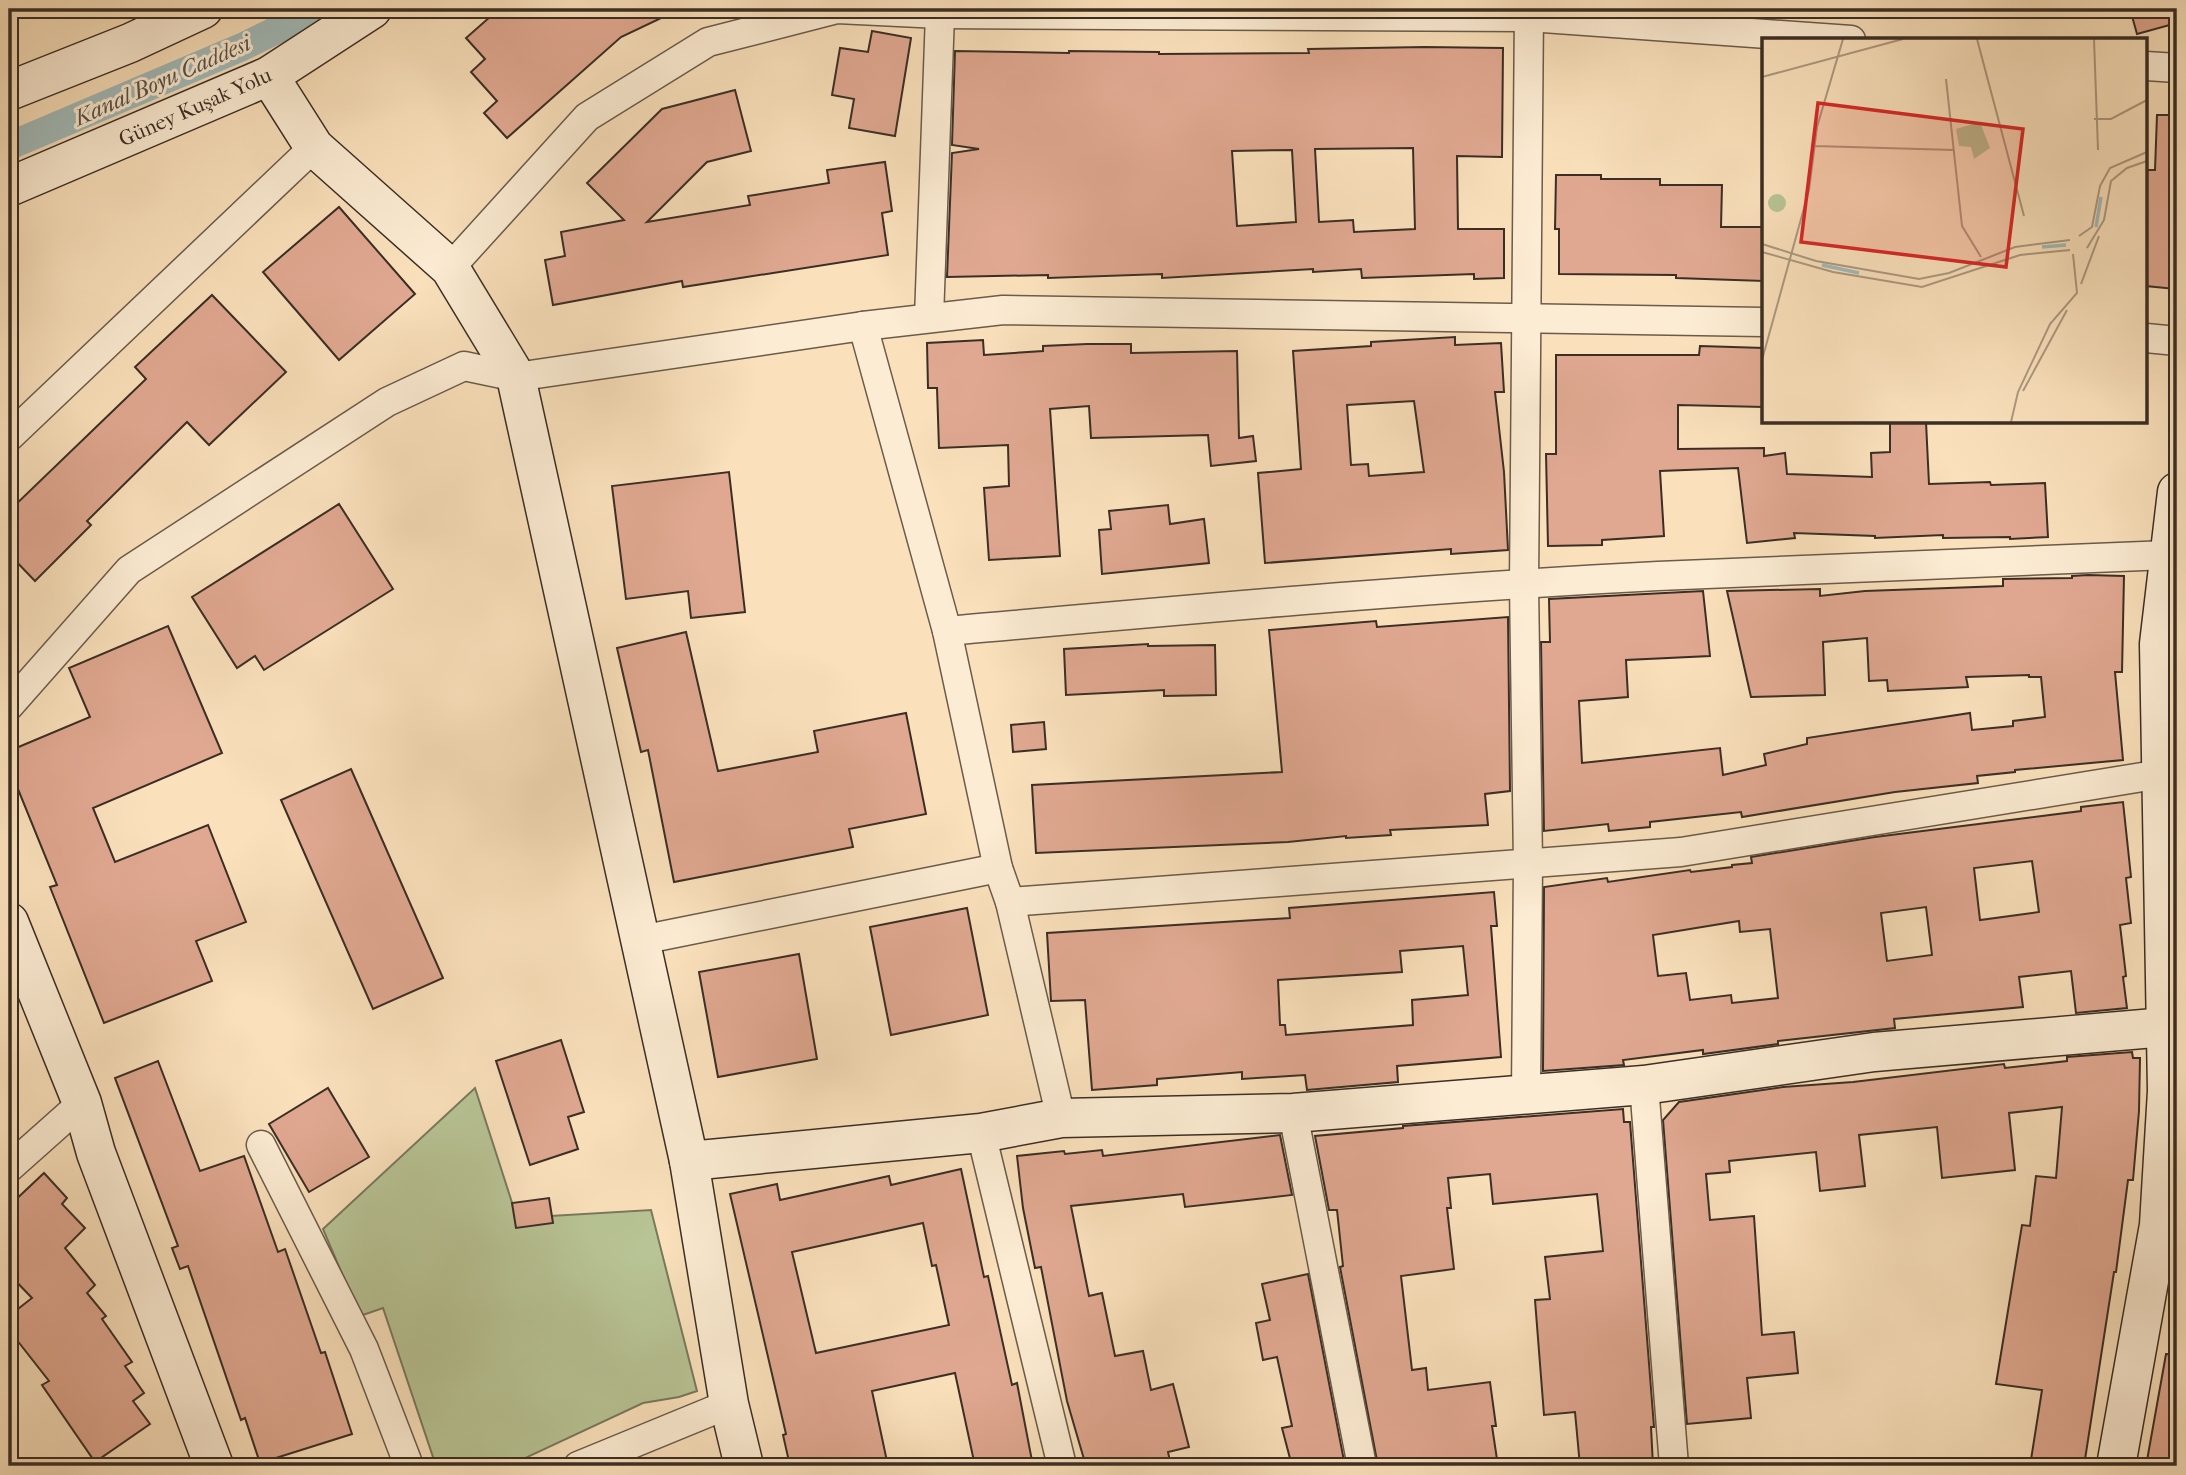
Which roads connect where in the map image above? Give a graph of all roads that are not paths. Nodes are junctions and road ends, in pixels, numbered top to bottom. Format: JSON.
{"nodes":[{"id":1,"x":203,"y":9,"type":"edge"},
{"id":2,"x":372,"y":9,"type":"edge"},
{"id":3,"x":1529,"y":13,"type":"edge"},
{"id":4,"x":940,"y":14,"type":"junction"},
{"id":5,"x":1827,"y":38,"type":"edge"},
{"id":6,"x":2148,"y":66,"type":"edge"},
{"id":7,"x":2177,"y":68,"type":"edge"},
{"id":8,"x":269,"y":76,"type":"junction"},
{"id":9,"x":9,"y":91,"type":"edge"},
{"id":10,"x":314,"y":147,"type":"junction"},
{"id":11,"x":9,"y":187,"type":"edge"},
{"id":12,"x":450,"y":268,"type":"junction"},
{"id":13,"x":1527,"y":317,"type":"junction"},
{"id":14,"x":929,"y":318,"type":"junction"},
{"id":15,"x":1762,"y":322,"type":"edge"},
{"id":16,"x":863,"y":326,"type":"junction"},
{"id":17,"x":2148,"y":338,"type":"edge"},
{"id":18,"x":2177,"y":341,"type":"edge"},
{"id":19,"x":516,"y":377,"type":"junction"},
{"id":20,"x":9,"y":436,"type":"edge"},
{"id":21,"x":2177,"y":492,"type":"edge"},
{"id":22,"x":2168,"y":555,"type":"junction"},
{"id":23,"x":1524,"y":584,"type":"junction"},
{"id":24,"x":947,"y":631,"type":"junction"},
{"id":25,"x":9,"y":706,"type":"edge"},
{"id":26,"x":2161,"y":774,"type":"junction"},
{"id":27,"x":1528,"y":864,"type":"junction"},
{"id":28,"x":998,"y":869,"type":"junction"},
{"id":29,"x":1010,"y":902,"type":"junction"},
{"id":30,"x":2170,"y":905,"type":"edge"},
{"id":31,"x":9,"y":922,"type":"edge"},
{"id":32,"x":640,"y":940,"type":"junction"},
{"id":33,"x":2166,"y":1027,"type":"junction"},
{"id":34,"x":1644,"y":1085,"type":"junction"},
{"id":35,"x":1526,"y":1094,"type":"junction"},
{"id":36,"x":82,"y":1102,"type":"junction"},
{"id":37,"x":1293,"y":1113,"type":"junction"},
{"id":38,"x":1061,"y":1118,"type":"junction"},
{"id":39,"x":981,"y":1133,"type":"junction"},
{"id":40,"x":261,"y":1145,"type":"dead end"},
{"id":41,"x":689,"y":1161,"type":"junction"},
{"id":42,"x":9,"y":1168,"type":"edge"},
{"id":43,"x":2168,"y":1224,"type":"edge"},
{"id":44,"x":729,"y":1404,"type":"junction"},
{"id":45,"x":208,"y":1464,"type":"edge"},
{"id":46,"x":407,"y":1465,"type":"edge"},
{"id":47,"x":578,"y":1466,"type":"edge"},
{"id":48,"x":744,"y":1466,"type":"edge"},
{"id":49,"x":1062,"y":1466,"type":"edge"},
{"id":50,"x":1362,"y":1466,"type":"edge"},
{"id":51,"x":1674,"y":1466,"type":"edge"},
{"id":52,"x":2116,"y":1466,"type":"edge"}],
"edges":[{"from":1,"to":9,"type":"street"},
{"from":2,"to":8,"type":"street","name":"Güney Kuşak Yolu"},
{"from":3,"to":4,"type":"street"},
{"from":3,"to":5,"type":"street"},
{"from":3,"to":13,"type":"street"},
{"from":4,"to":12,"type":"street"},
{"from":4,"to":14,"type":"street"},
{"from":6,"to":7,"type":"street"},
{"from":8,"to":10,"type":"street"},
{"from":8,"to":11,"type":"street","name":"Güney Kuşak Yolu"},
{"from":10,"to":12,"type":"street"},
{"from":10,"to":20,"type":"street"},
{"from":12,"to":19,"type":"street"},
{"from":13,"to":14,"type":"street"},
{"from":13,"to":15,"type":"street"},
{"from":13,"to":23,"type":"street"},
{"from":14,"to":16,"type":"street"},
{"from":16,"to":19,"type":"street"},
{"from":16,"to":24,"type":"street"},
{"from":17,"to":18,"type":"street"},
{"from":19,"to":25,"type":"street"},
{"from":19,"to":32,"type":"street"},
{"from":21,"to":22,"type":"street"},
{"from":22,"to":23,"type":"street"},
{"from":22,"to":26,"type":"street"},
{"from":23,"to":24,"type":"street"},
{"from":23,"to":27,"type":"street"},
{"from":24,"to":28,"type":"street"},
{"from":26,"to":27,"type":"street"},
{"from":26,"to":30,"type":"street"},
{"from":27,"to":29,"type":"street"},
{"from":27,"to":35,"type":"street"},
{"from":28,"to":29,"type":"street"},
{"from":28,"to":32,"type":"street"},
{"from":29,"to":38,"type":"street"},
{"from":30,"to":33,"type":"street"},
{"from":31,"to":36,"type":"street"},
{"from":32,"to":41,"type":"street"},
{"from":33,"to":34,"type":"street"},
{"from":33,"to":43,"type":"street"},
{"from":34,"to":35,"type":"street"},
{"from":34,"to":51,"type":"street"},
{"from":35,"to":37,"type":"street"},
{"from":36,"to":42,"type":"street"},
{"from":36,"to":45,"type":"street"},
{"from":37,"to":38,"type":"street"},
{"from":37,"to":50,"type":"street"},
{"from":38,"to":39,"type":"street"},
{"from":39,"to":41,"type":"street"},
{"from":39,"to":49,"type":"street"},
{"from":40,"to":46,"type":"street"},
{"from":41,"to":44,"type":"street"},
{"from":43,"to":52,"type":"street"},
{"from":44,"to":47,"type":"street"},
{"from":44,"to":48,"type":"street"}]}
